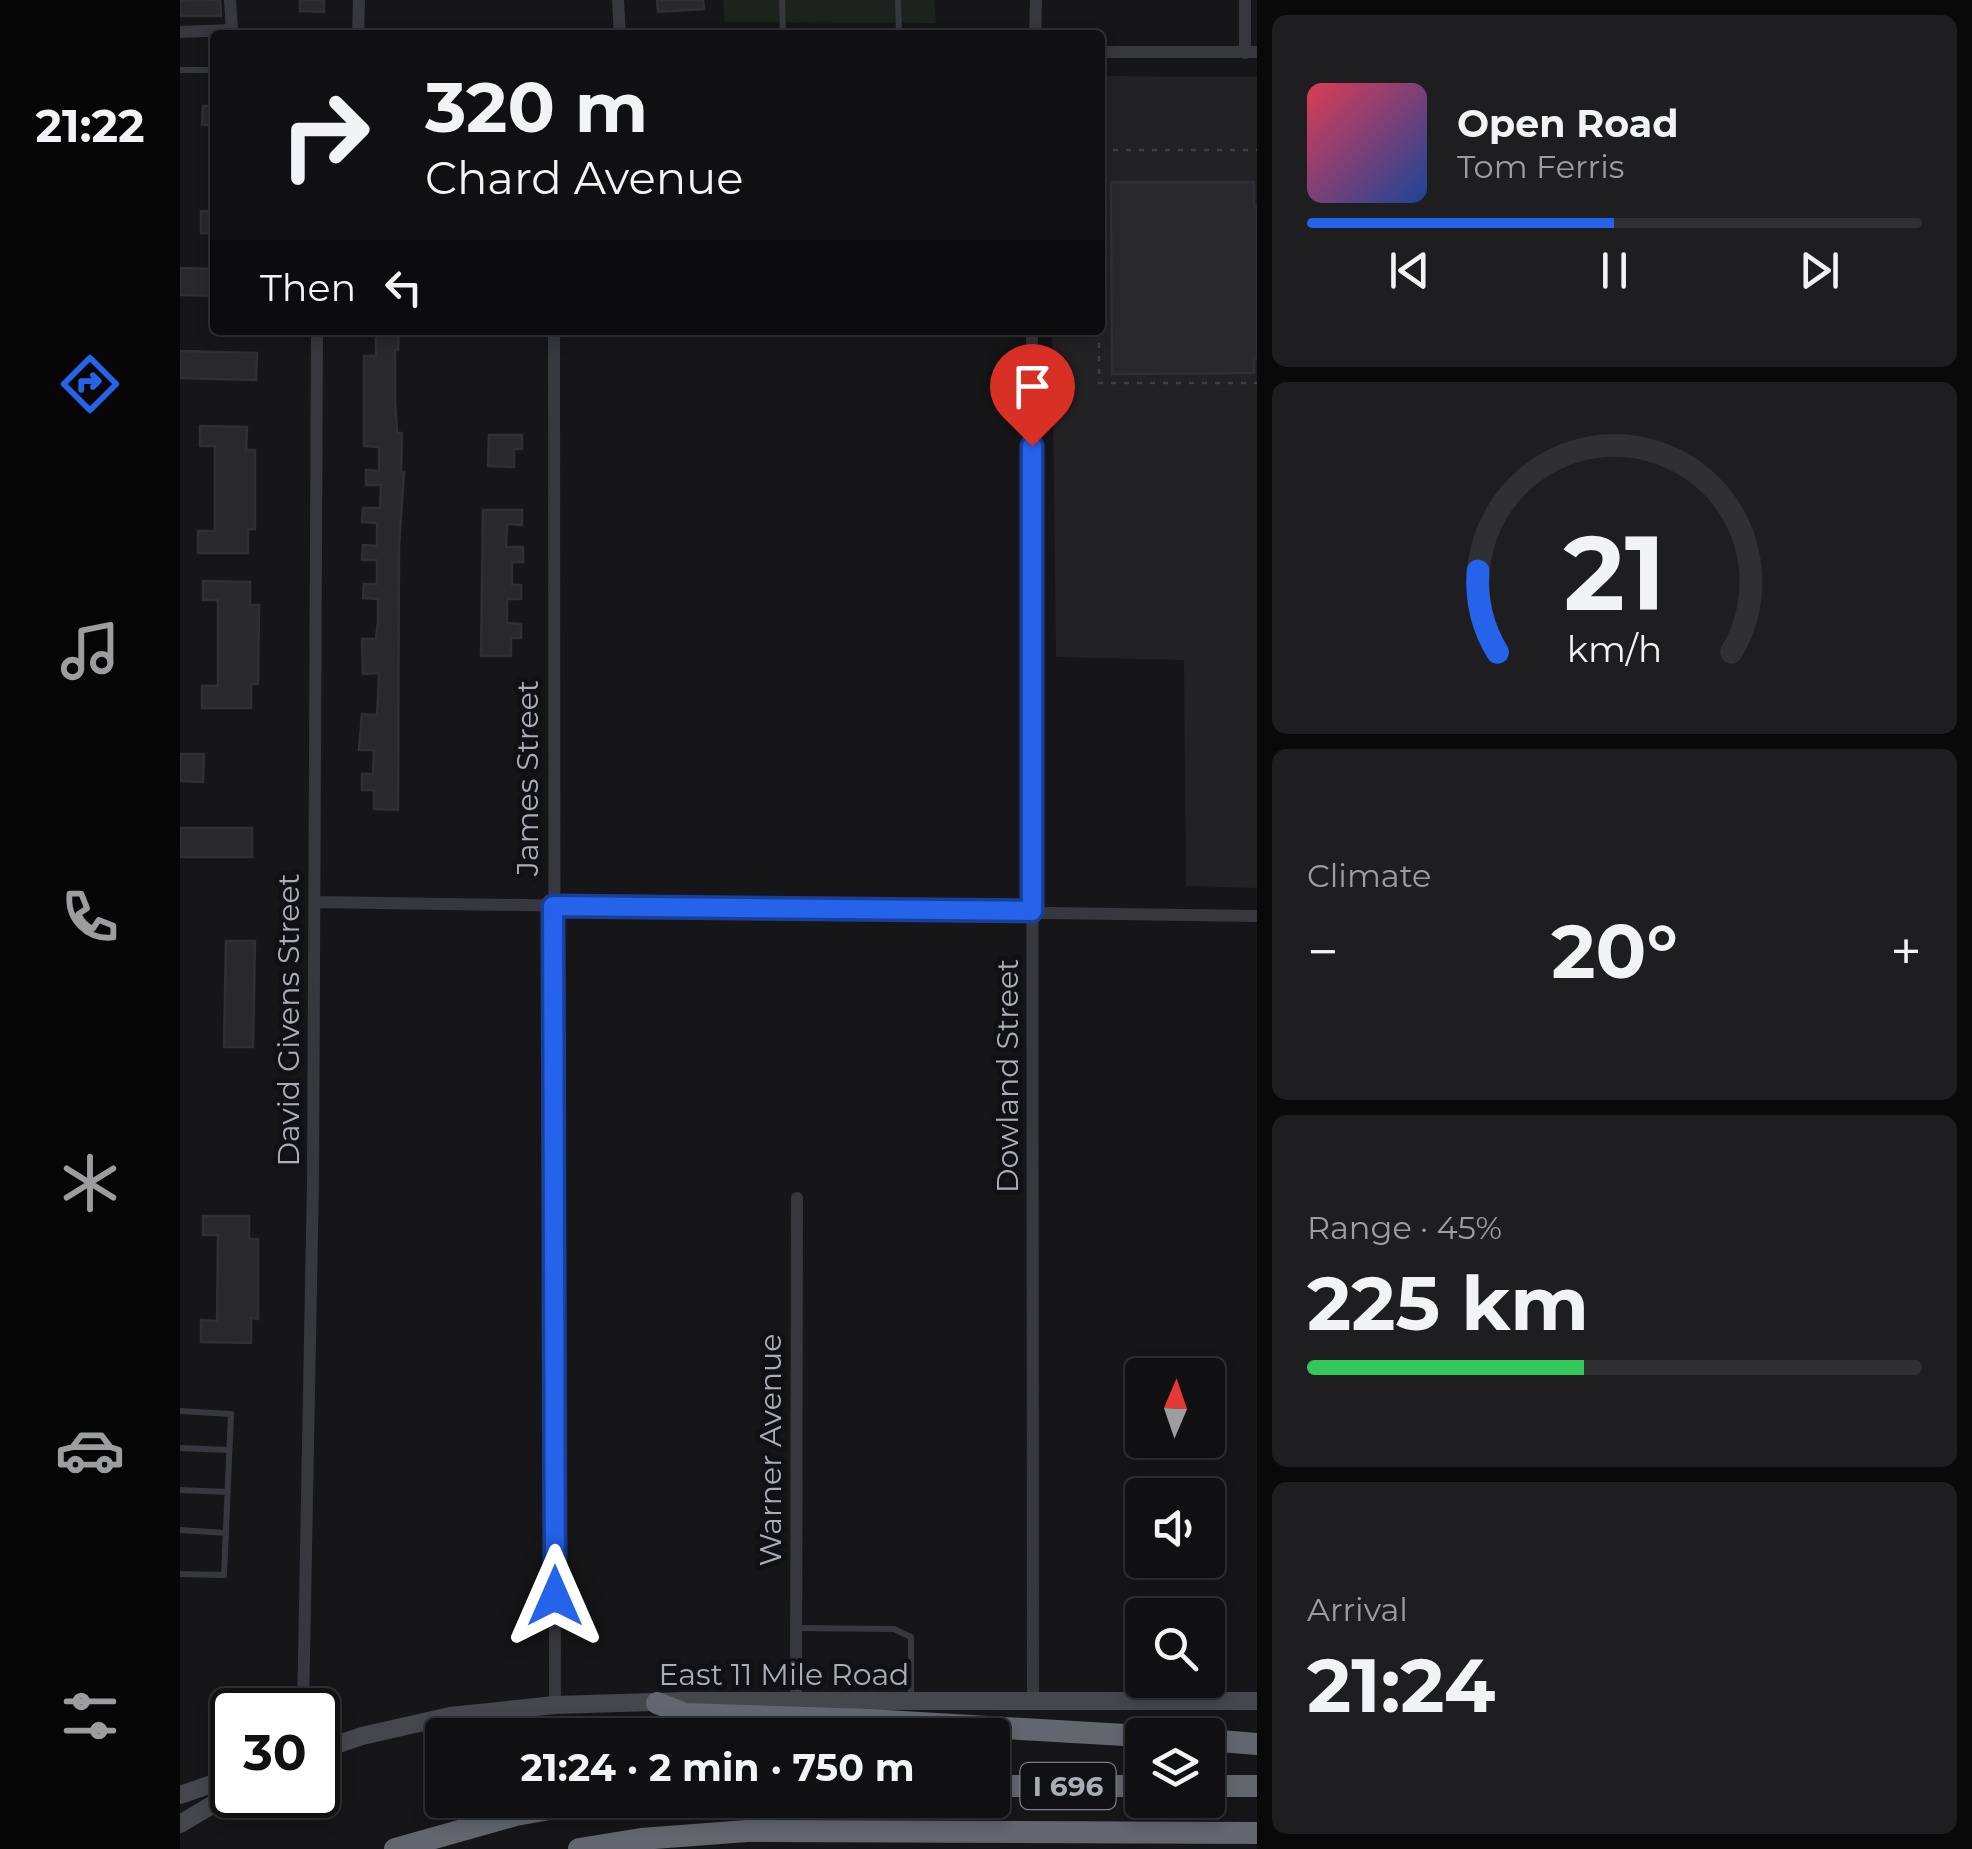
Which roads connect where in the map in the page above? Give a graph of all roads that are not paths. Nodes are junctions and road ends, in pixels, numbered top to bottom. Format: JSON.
{"nodes":[{"id":1,"x":230,"y":0,"type":"edge"},
{"id":2,"x":359,"y":0,"type":"edge"},
{"id":3,"x":618,"y":0,"type":"edge"},
{"id":4,"x":782,"y":0,"type":"edge"},
{"id":5,"x":898,"y":0,"type":"edge"},
{"id":6,"x":1036,"y":0,"type":"edge"},
{"id":7,"x":1245,"y":0,"type":"edge"},
{"id":8,"x":232,"y":30,"type":"edge"},
{"id":9,"x":358,"y":30,"type":"edge"},
{"id":10,"x":620,"y":30,"type":"edge"},
{"id":11,"x":783,"y":30,"type":"edge"},
{"id":12,"x":898,"y":30,"type":"edge"},
{"id":13,"x":1035,"y":30,"type":"edge"},
{"id":14,"x":210,"y":31,"type":"edge"},
{"id":15,"x":180,"y":32,"type":"edge"},
{"id":16,"x":1105,"y":52,"type":"edge"},
{"id":17,"x":1251,"y":53,"type":"edge"},
{"id":18,"x":180,"y":70,"type":"edge"},
{"id":19,"x":210,"y":70,"type":"edge"},
{"id":20,"x":317,"y":335,"type":"edge"},
{"id":21,"x":554,"y":335,"type":"edge"},
{"id":22,"x":1032,"y":335,"type":"edge"},
{"id":23,"x":315,"y":902,"type":"junction"},
{"id":24,"x":553,"y":906,"type":"junction"},
{"id":25,"x":1032,"y":911,"type":"junction"},
{"id":26,"x":1257,"y":916,"type":"edge"},
{"id":27,"x":797,"y":1198,"type":"dead end"},
{"id":28,"x":180,"y":1411,"type":"edge"},
{"id":29,"x":180,"y":1448,"type":"edge"},
{"id":30,"x":230,"y":1450,"type":"junction"},
{"id":31,"x":180,"y":1490,"type":"edge"},
{"id":32,"x":228,"y":1492,"type":"junction"},
{"id":33,"x":180,"y":1530,"type":"edge"},
{"id":34,"x":226,"y":1534,"type":"junction"},
{"id":35,"x":180,"y":1574,"type":"edge"},
{"id":36,"x":796,"y":1628,"type":"junction"},
{"id":37,"x":303,"y":1688,"type":"edge"},
{"id":38,"x":796,"y":1702,"type":"junction"},
{"id":39,"x":911,"y":1702,"type":"junction"},
{"id":40,"x":1033,"y":1702,"type":"junction"},
{"id":41,"x":1257,"y":1702,"type":"edge"},
{"id":42,"x":657,"y":1703,"type":"junction"},
{"id":43,"x":555,"y":1706,"type":"junction"},
{"id":44,"x":1125,"y":1735,"type":"edge"},
{"id":45,"x":1225,"y":1741,"type":"edge"},
{"id":46,"x":340,"y":1744,"type":"edge"},
{"id":47,"x":1257,"y":1744,"type":"edge"},
{"id":48,"x":210,"y":1784,"type":"edge"},
{"id":49,"x":1010,"y":1786,"type":"edge"},
{"id":50,"x":1125,"y":1786,"type":"edge"},
{"id":51,"x":1225,"y":1786,"type":"edge"},
{"id":52,"x":1257,"y":1786,"type":"edge"},
{"id":53,"x":180,"y":1794,"type":"edge"},
{"id":54,"x":210,"y":1806,"type":"edge"},
{"id":55,"x":505,"y":1818,"type":"edge"},
{"id":56,"x":180,"y":1824,"type":"edge"},
{"id":57,"x":1257,"y":1833,"type":"edge"},
{"id":58,"x":395,"y":1849,"type":"edge"},
{"id":59,"x":579,"y":1849,"type":"edge"}],
"edges":[{"from":1,"to":8,"type":"street"},
{"from":2,"to":9,"type":"street"},
{"from":3,"to":10,"type":"street"},
{"from":4,"to":11,"type":"lane"},
{"from":5,"to":12,"type":"lane"},
{"from":6,"to":13,"type":"street"},
{"from":7,"to":17,"type":"street"},
{"from":14,"to":15,"type":"street"},
{"from":16,"to":17,"type":"street"},
{"from":18,"to":19,"type":"lane"},
{"from":20,"to":23,"type":"street","name":"David Givens Street"},
{"from":21,"to":24,"type":"street","name":"James Street"},
{"from":22,"to":25,"type":"street","name":"Dowland Street"},
{"from":23,"to":24,"type":"street"},
{"from":23,"to":37,"type":"street","name":"David Givens Street"},
{"from":24,"to":25,"type":"street"},
{"from":24,"to":43,"type":"street","name":"James Street"},
{"from":25,"to":26,"type":"street"},
{"from":25,"to":40,"type":"street","name":"Dowland Street"},
{"from":27,"to":36,"type":"street","name":"Warner Avenue"},
{"from":28,"to":30,"type":"lane"},
{"from":29,"to":30,"type":"lane"},
{"from":30,"to":32,"type":"lane"},
{"from":31,"to":32,"type":"lane"},
{"from":32,"to":34,"type":"lane"},
{"from":33,"to":34,"type":"lane"},
{"from":34,"to":35,"type":"lane"},
{"from":36,"to":38,"type":"street","name":"Warner Avenue"},
{"from":36,"to":39,"type":"lane"},
{"from":38,"to":39,"type":"main road","name":"East 11 Mile Road"},
{"from":38,"to":42,"type":"main road","name":"East 11 Mile Road"},
{"from":39,"to":40,"type":"main road","name":"East 11 Mile Road"},
{"from":40,"to":41,"type":"main road","name":"East 11 Mile Road"},
{"from":42,"to":43,"type":"main road","name":"East 11 Mile Road"},
{"from":42,"to":44,"type":"highway"},
{"from":43,"to":46,"type":"main road","name":"East 11 Mile Road"},
{"from":45,"to":47,"type":"highway"},
{"from":48,"to":53,"type":"main road"},
{"from":49,"to":50,"type":"highway","number":"I 696"},
{"from":51,"to":52,"type":"highway"},
{"from":54,"to":56,"type":"main road"},
{"from":55,"to":58,"type":"highway"},
{"from":57,"to":59,"type":"highway","number":"I 696"}]}
